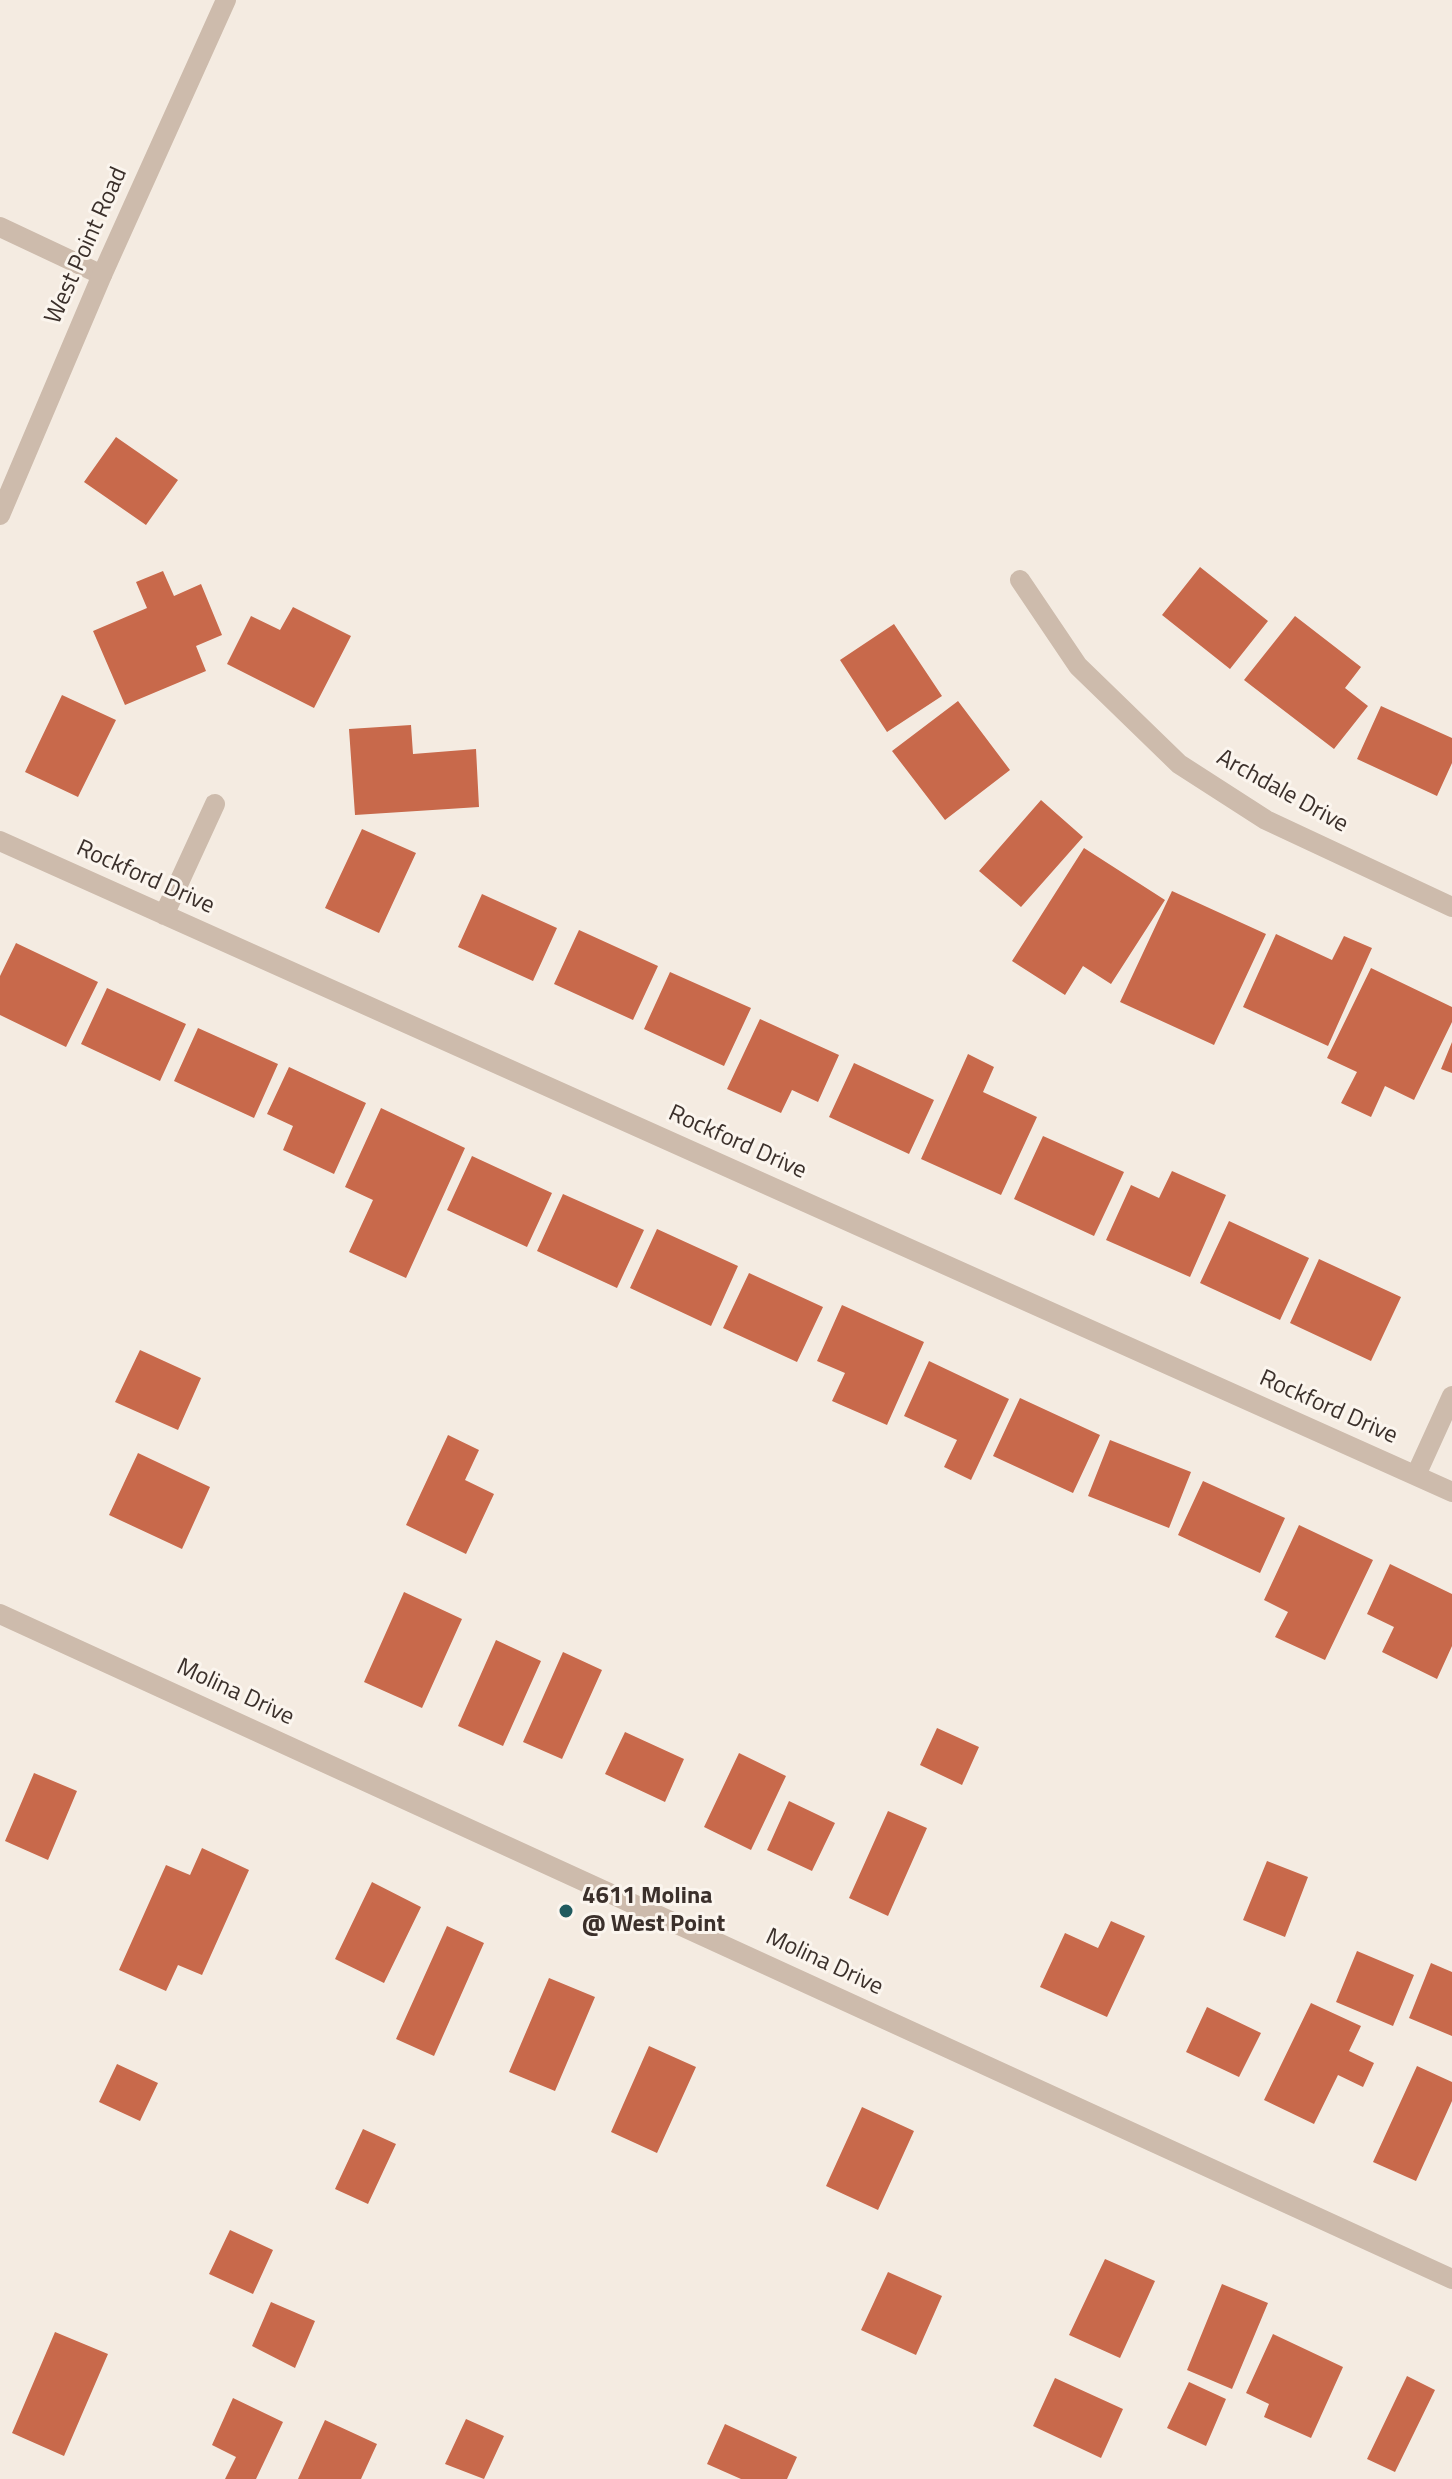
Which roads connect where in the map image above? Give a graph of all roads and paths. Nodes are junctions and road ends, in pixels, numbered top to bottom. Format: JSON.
{"nodes":[{"id":1,"x":226,"y":0,"type":"edge"},
{"id":2,"x":0,"y":227,"type":"edge"},
{"id":3,"x":102,"y":275,"type":"junction"},
{"id":4,"x":0,"y":515,"type":"edge"},
{"id":5,"x":1020,"y":580,"type":"dead end"},
{"id":6,"x":215,"y":804,"type":"dead end"},
{"id":7,"x":0,"y":841,"type":"edge"},
{"id":8,"x":1452,"y":907,"type":"edge"},
{"id":9,"x":164,"y":915,"type":"junction"},
{"id":10,"x":1452,"y":1396,"type":"edge"},
{"id":11,"x":1416,"y":1475,"type":"junction"},
{"id":12,"x":1452,"y":1492,"type":"edge"},
{"id":13,"x":0,"y":1614,"type":"edge"},
{"id":14,"x":1452,"y":2279,"type":"edge"}],
"edges":[{"from":1,"to":3,"type":"street","name":"West Point Road"},
{"from":2,"to":3,"type":"street"},
{"from":3,"to":4,"type":"street","name":"West Point Road"},
{"from":5,"to":8,"type":"street","name":"Archdale Drive"},
{"from":6,"to":9,"type":"street"},
{"from":7,"to":9,"type":"street","name":"Rockford Drive"},
{"from":9,"to":11,"type":"street","name":"Rockford Drive"},
{"from":10,"to":11,"type":"street"},
{"from":11,"to":12,"type":"street","name":"Rockford Drive"},
{"from":13,"to":14,"type":"street","name":"Molina Drive"}]}
